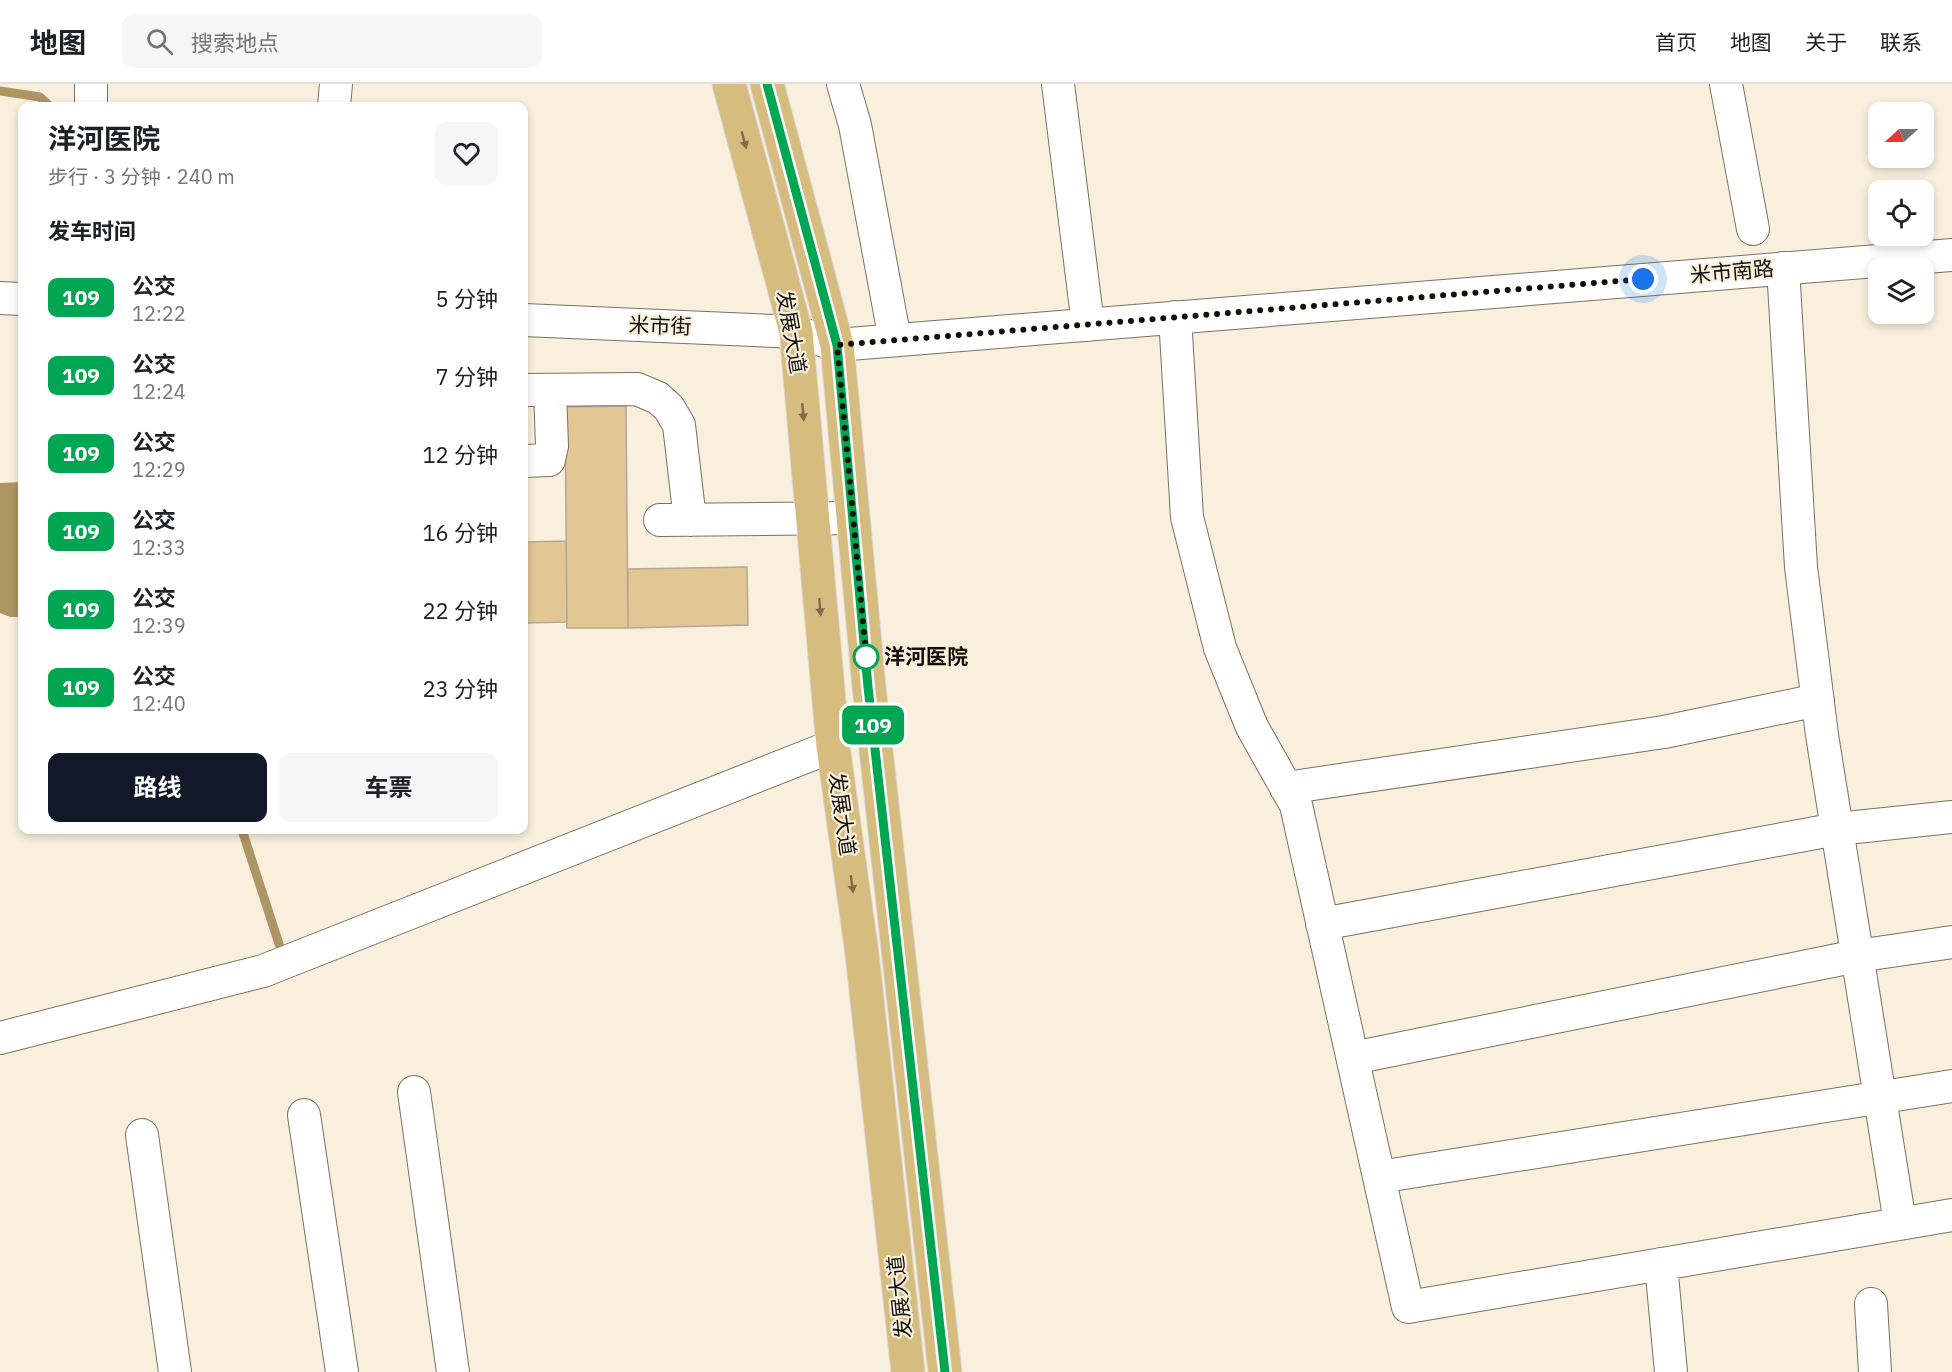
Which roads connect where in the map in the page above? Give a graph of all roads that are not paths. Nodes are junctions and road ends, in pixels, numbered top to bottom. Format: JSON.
{"nodes":[{"id":1,"x":92,"y":84,"type":"edge"},
{"id":2,"x":336,"y":84,"type":"edge"},
{"id":3,"x":729,"y":84,"type":"edge"},
{"id":4,"x":767,"y":84,"type":"edge"},
{"id":5,"x":843,"y":84,"type":"edge"},
{"id":6,"x":1058,"y":84,"type":"edge"},
{"id":7,"x":1726,"y":84,"type":"edge"},
{"id":8,"x":91,"y":102,"type":"edge"},
{"id":9,"x":334,"y":102,"type":"edge"},
{"id":10,"x":1753,"y":230,"type":"dead end"},
{"id":11,"x":1952,"y":255,"type":"edge"},
{"id":12,"x":1783,"y":268,"type":"junction"},
{"id":13,"x":0,"y":298,"type":"edge"},
{"id":14,"x":18,"y":299,"type":"edge"},
{"id":15,"x":1175,"y":317,"type":"junction"},
{"id":16,"x":528,"y":320,"type":"edge"},
{"id":17,"x":1088,"y":325,"type":"junction"},
{"id":18,"x":796,"y":332,"type":"junction"},
{"id":19,"x":896,"y":340,"type":"junction"},
{"id":20,"x":837,"y":345,"type":"junction"},
{"id":21,"x":537,"y":390,"type":"edge"},
{"id":22,"x":528,"y":461,"type":"edge"},
{"id":23,"x":812,"y":518,"type":"junction"},
{"id":24,"x":853,"y":518,"type":"junction"},
{"id":25,"x":1818,"y":700,"type":"junction"},
{"id":26,"x":833,"y":746,"type":"junction"},
{"id":27,"x":1286,"y":788,"type":"junction"},
{"id":28,"x":1952,"y":817,"type":"edge"},
{"id":29,"x":1837,"y":829,"type":"junction"},
{"id":30,"x":1322,"y":924,"type":"junction"},
{"id":31,"x":1952,"y":942,"type":"edge"},
{"id":32,"x":1857,"y":956,"type":"junction"},
{"id":33,"x":0,"y":1038,"type":"edge"},
{"id":34,"x":1353,"y":1058,"type":"junction"},
{"id":35,"x":1952,"y":1086,"type":"edge"},
{"id":36,"x":414,"y":1092,"type":"dead end"},
{"id":37,"x":1880,"y":1098,"type":"junction"},
{"id":38,"x":304,"y":1115,"type":"dead end"},
{"id":39,"x":142,"y":1136,"type":"dead end"},
{"id":40,"x":1379,"y":1177,"type":"junction"},
{"id":41,"x":1952,"y":1215,"type":"edge"},
{"id":42,"x":1900,"y":1223,"type":"junction"},
{"id":43,"x":1660,"y":1264,"type":"junction"},
{"id":44,"x":1871,"y":1304,"type":"dead end"},
{"id":45,"x":176,"y":1372,"type":"edge"},
{"id":46,"x":342,"y":1372,"type":"edge"},
{"id":47,"x":453,"y":1372,"type":"edge"},
{"id":48,"x":908,"y":1372,"type":"edge"},
{"id":49,"x":945,"y":1372,"type":"edge"},
{"id":50,"x":1671,"y":1372,"type":"edge"},
{"id":51,"x":1875,"y":1372,"type":"edge"}],
"edges":[{"from":1,"to":8,"type":"street"},
{"from":2,"to":9,"type":"street"},
{"from":3,"to":18,"type":"main road","name":"发展大道","one_way":true},
{"from":4,"to":20,"type":"main road","name":"发展大道"},
{"from":5,"to":19,"type":"street"},
{"from":6,"to":17,"type":"street"},
{"from":7,"to":10,"type":"street"},
{"from":11,"to":12,"type":"street","name":"米市南路"},
{"from":12,"to":15,"type":"street","name":"米市南路"},
{"from":12,"to":25,"type":"street"},
{"from":13,"to":14,"type":"street"},
{"from":15,"to":17,"type":"street","name":"米市南路"},
{"from":15,"to":27,"type":"street"},
{"from":16,"to":18,"type":"street","name":"米市街"},
{"from":17,"to":19,"type":"street","name":"米市南路"},
{"from":18,"to":20,"type":"street","name":"米市南路"},
{"from":18,"to":23,"type":"main road","name":"发展大道","one_way":true},
{"from":19,"to":20,"type":"street","name":"米市南路"},
{"from":20,"to":24,"type":"main road","name":"发展大道"},
{"from":21,"to":22,"type":"street"},
{"from":21,"to":23,"type":"street"},
{"from":23,"to":24,"type":"street"},
{"from":23,"to":26,"type":"main road","name":"发展大道","one_way":true},
{"from":24,"to":49,"type":"main road","name":"发展大道"},
{"from":25,"to":27,"type":"street"},
{"from":25,"to":29,"type":"street"},
{"from":26,"to":33,"type":"street"},
{"from":26,"to":48,"type":"main road","name":"发展大道","one_way":true},
{"from":27,"to":30,"type":"street"},
{"from":28,"to":29,"type":"street"},
{"from":29,"to":30,"type":"street"},
{"from":29,"to":32,"type":"street"},
{"from":30,"to":34,"type":"street"},
{"from":31,"to":32,"type":"street"},
{"from":32,"to":34,"type":"street"},
{"from":32,"to":37,"type":"street"},
{"from":34,"to":40,"type":"street"},
{"from":35,"to":37,"type":"street"},
{"from":36,"to":47,"type":"street"},
{"from":37,"to":40,"type":"street"},
{"from":37,"to":42,"type":"street"},
{"from":38,"to":46,"type":"street"},
{"from":39,"to":45,"type":"street"},
{"from":40,"to":43,"type":"street"},
{"from":41,"to":42,"type":"street"},
{"from":42,"to":43,"type":"street"},
{"from":43,"to":50,"type":"street"},
{"from":44,"to":51,"type":"street"}]}
